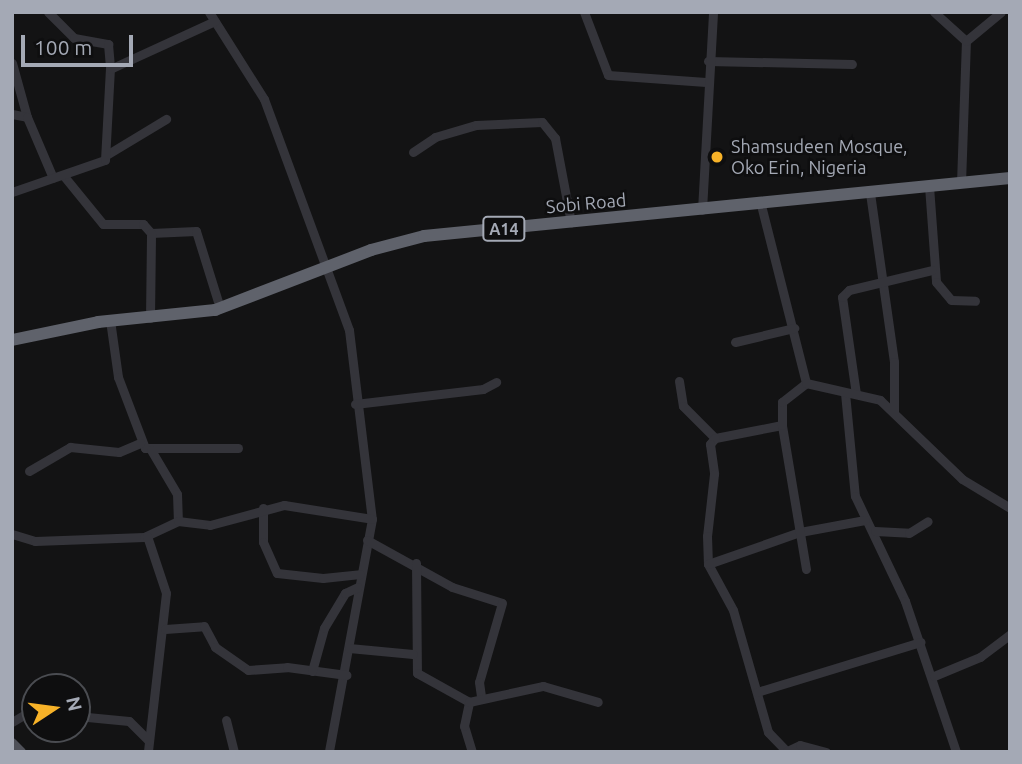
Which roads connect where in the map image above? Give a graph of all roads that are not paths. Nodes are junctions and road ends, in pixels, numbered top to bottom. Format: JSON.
{"nodes":[{"id":1,"x":48,"y":12,"type":"edge"},
{"id":2,"x":584,"y":12,"type":"edge"},
{"id":3,"x":712,"y":12,"type":"edge"},
{"id":4,"x":934,"y":12,"type":"edge"},
{"id":5,"x":1001,"y":12,"type":"edge"},
{"id":6,"x":212,"y":17,"type":"edge"},
{"id":7,"x":967,"y":41,"type":"junction"},
{"id":8,"x":708,"y":61,"type":"junction"},
{"id":9,"x":12,"y":63,"type":"edge"},
{"id":10,"x":852,"y":64,"type":"dead end"},
{"id":11,"x":110,"y":69,"type":"junction"},
{"id":12,"x":706,"y":82,"type":"junction"},
{"id":13,"x":12,"y":114,"type":"edge"},
{"id":14,"x":27,"y":117,"type":"junction"},
{"id":15,"x":166,"y":119,"type":"dead end"},
{"id":16,"x":413,"y":152,"type":"dead end"},
{"id":17,"x":108,"y":154,"type":"junction"},
{"id":18,"x":63,"y":175,"type":"junction"},
{"id":19,"x":53,"y":178,"type":"junction"},
{"id":20,"x":1010,"y":178,"type":"edge"},
{"id":21,"x":961,"y":183,"type":"junction"},
{"id":22,"x":929,"y":186,"type":"junction"},
{"id":23,"x":12,"y":192,"type":"edge"},
{"id":24,"x":870,"y":193,"type":"junction"},
{"id":25,"x":761,"y":205,"type":"junction"},
{"id":26,"x":702,"y":210,"type":"junction"},
{"id":27,"x":571,"y":222,"type":"junction"},
{"id":28,"x":151,"y":233,"type":"junction"},
{"id":29,"x":328,"y":266,"type":"junction"},
{"id":30,"x":932,"y":270,"type":"junction"},
{"id":31,"x":883,"y":280,"type":"junction"},
{"id":32,"x":975,"y":301,"type":"dead end"},
{"id":33,"x":220,"y":308,"type":"junction"},
{"id":34,"x":150,"y":318,"type":"junction"},
{"id":35,"x":110,"y":320,"type":"junction"},
{"id":36,"x":794,"y":328,"type":"junction"},
{"id":37,"x":12,"y":340,"type":"edge"},
{"id":38,"x":735,"y":342,"type":"dead end"},
{"id":39,"x":679,"y":381,"type":"dead end"},
{"id":40,"x":496,"y":382,"type":"dead end"},
{"id":41,"x":806,"y":383,"type":"junction"},
{"id":42,"x":851,"y":394,"type":"junction"},
{"id":43,"x":355,"y":404,"type":"junction"},
{"id":44,"x":894,"y":411,"type":"junction"},
{"id":45,"x":782,"y":425,"type":"junction"},
{"id":46,"x":715,"y":438,"type":"junction"},
{"id":47,"x":140,"y":443,"type":"junction"},
{"id":48,"x":238,"y":449,"type":"dead end"},
{"id":49,"x":151,"y":450,"type":"junction"},
{"id":50,"x":29,"y":471,"type":"dead end"},
{"id":51,"x":262,"y":508,"type":"junction"},
{"id":52,"x":1010,"y":508,"type":"edge"},
{"id":53,"x":372,"y":519,"type":"junction"},
{"id":54,"x":178,"y":520,"type":"junction"},
{"id":55,"x":865,"y":520,"type":"junction"},
{"id":56,"x":928,"y":521,"type":"dead end"},
{"id":57,"x":875,"y":531,"type":"junction"},
{"id":58,"x":800,"y":532,"type":"junction"},
{"id":59,"x":12,"y":534,"type":"edge"},
{"id":60,"x":147,"y":536,"type":"junction"},
{"id":61,"x":367,"y":540,"type":"junction"},
{"id":62,"x":416,"y":563,"type":"junction"},
{"id":63,"x":708,"y":564,"type":"junction"},
{"id":64,"x":806,"y":569,"type":"dead end"},
{"id":65,"x":360,"y":574,"type":"junction"},
{"id":66,"x":358,"y":587,"type":"junction"},
{"id":67,"x":165,"y":629,"type":"junction"},
{"id":68,"x":1010,"y":634,"type":"edge"},
{"id":69,"x":921,"y":642,"type":"junction"},
{"id":70,"x":349,"y":648,"type":"junction"},
{"id":71,"x":413,"y":654,"type":"junction"},
{"id":72,"x":312,"y":671,"type":"junction"},
{"id":73,"x":346,"y":676,"type":"junction"},
{"id":74,"x":934,"y":676,"type":"junction"},
{"id":75,"x":757,"y":692,"type":"junction"},
{"id":76,"x":481,"y":697,"type":"junction"},
{"id":77,"x":469,"y":702,"type":"junction"},
{"id":78,"x":598,"y":702,"type":"dead end"},
{"id":79,"x":91,"y":717,"type":"edge"},
{"id":80,"x":226,"y":720,"type":"dead end"},
{"id":81,"x":149,"y":741,"type":"junction"},
{"id":82,"x":12,"y":743,"type":"edge"},
{"id":83,"x":787,"y":751,"type":"edge"},
{"id":84,"x":21,"y":752,"type":"edge"},
{"id":85,"x":148,"y":752,"type":"edge"},
{"id":86,"x":234,"y":752,"type":"edge"},
{"id":87,"x":329,"y":752,"type":"edge"},
{"id":88,"x":472,"y":752,"type":"edge"},
{"id":89,"x":826,"y":752,"type":"edge"},
{"id":90,"x":956,"y":752,"type":"edge"}],
"edges":[{"from":1,"to":11,"type":"street"},
{"from":2,"to":12,"type":"street"},
{"from":3,"to":8,"type":"street"},
{"from":4,"to":7,"type":"street"},
{"from":5,"to":7,"type":"street"},
{"from":6,"to":11,"type":"street"},
{"from":6,"to":29,"type":"street"},
{"from":7,"to":21,"type":"street"},
{"from":8,"to":10,"type":"street"},
{"from":8,"to":12,"type":"street"},
{"from":9,"to":14,"type":"street"},
{"from":11,"to":17,"type":"street"},
{"from":12,"to":26,"type":"street"},
{"from":13,"to":14,"type":"street"},
{"from":14,"to":19,"type":"street"},
{"from":15,"to":17,"type":"street"},
{"from":16,"to":27,"type":"street"},
{"from":17,"to":18,"type":"street"},
{"from":18,"to":19,"type":"street"},
{"from":18,"to":28,"type":"street"},
{"from":19,"to":23,"type":"street"},
{"from":20,"to":21,"type":"highway","name":"Sobi Road","number":"A14"},
{"from":21,"to":22,"type":"highway","name":"Sobi Road","number":"A14"},
{"from":22,"to":24,"type":"highway","name":"Sobi Road","number":"A14"},
{"from":22,"to":30,"type":"street"},
{"from":24,"to":25,"type":"highway","name":"Sobi Road","number":"A14"},
{"from":24,"to":31,"type":"street"},
{"from":25,"to":26,"type":"highway","name":"Sobi Road","number":"A14"},
{"from":25,"to":36,"type":"street"},
{"from":26,"to":27,"type":"highway","name":"Sobi Road","number":"A14"},
{"from":27,"to":29,"type":"highway","name":"Sobi Road","number":"A14"},
{"from":28,"to":33,"type":"street"},
{"from":28,"to":34,"type":"street"},
{"from":29,"to":33,"type":"highway","name":"Sobi Road","number":"A14"},
{"from":29,"to":43,"type":"street"},
{"from":30,"to":31,"type":"street"},
{"from":30,"to":32,"type":"street"},
{"from":31,"to":42,"type":"street"},
{"from":31,"to":44,"type":"street"},
{"from":33,"to":34,"type":"highway","name":"Sobi Road","number":"A14"},
{"from":34,"to":35,"type":"highway","name":"Sobi Road","number":"A14"},
{"from":35,"to":37,"type":"highway","name":"Sobi Road","number":"A14"},
{"from":35,"to":47,"type":"street"},
{"from":36,"to":38,"type":"street"},
{"from":36,"to":41,"type":"street"},
{"from":39,"to":46,"type":"street"},
{"from":40,"to":43,"type":"street"},
{"from":41,"to":42,"type":"street"},
{"from":41,"to":45,"type":"street"},
{"from":42,"to":44,"type":"street"},
{"from":42,"to":55,"type":"street"},
{"from":43,"to":53,"type":"street"},
{"from":44,"to":52,"type":"street"},
{"from":45,"to":46,"type":"street"},
{"from":45,"to":58,"type":"street"},
{"from":46,"to":63,"type":"street"},
{"from":47,"to":49,"type":"street"},
{"from":47,"to":50,"type":"street"},
{"from":48,"to":49,"type":"street"},
{"from":49,"to":54,"type":"street"},
{"from":51,"to":53,"type":"street"},
{"from":51,"to":54,"type":"street"},
{"from":51,"to":65,"type":"street"},
{"from":53,"to":61,"type":"street"},
{"from":54,"to":60,"type":"street"},
{"from":55,"to":57,"type":"street"},
{"from":55,"to":58,"type":"street"},
{"from":56,"to":57,"type":"street"},
{"from":57,"to":69,"type":"street"},
{"from":58,"to":63,"type":"street"},
{"from":58,"to":64,"type":"street"},
{"from":59,"to":60,"type":"street"},
{"from":60,"to":67,"type":"street"},
{"from":61,"to":62,"type":"street"},
{"from":61,"to":65,"type":"street"},
{"from":62,"to":71,"type":"street"},
{"from":62,"to":76,"type":"street"},
{"from":63,"to":75,"type":"street"},
{"from":65,"to":66,"type":"street"},
{"from":66,"to":70,"type":"street"},
{"from":66,"to":72,"type":"street"},
{"from":67,"to":72,"type":"street"},
{"from":67,"to":81,"type":"street"},
{"from":68,"to":74,"type":"street"},
{"from":69,"to":74,"type":"street"},
{"from":69,"to":75,"type":"street"},
{"from":70,"to":71,"type":"street"},
{"from":70,"to":73,"type":"street"},
{"from":71,"to":77,"type":"street"},
{"from":72,"to":73,"type":"street"},
{"from":73,"to":87,"type":"street"},
{"from":74,"to":90,"type":"street"},
{"from":75,"to":83,"type":"street"},
{"from":76,"to":77,"type":"street"},
{"from":76,"to":78,"type":"street"},
{"from":77,"to":88,"type":"street"},
{"from":79,"to":81,"type":"street"},
{"from":80,"to":86,"type":"street"},
{"from":81,"to":85,"type":"street"},
{"from":82,"to":84,"type":"main road"},
{"from":83,"to":89,"type":"street"}]}
